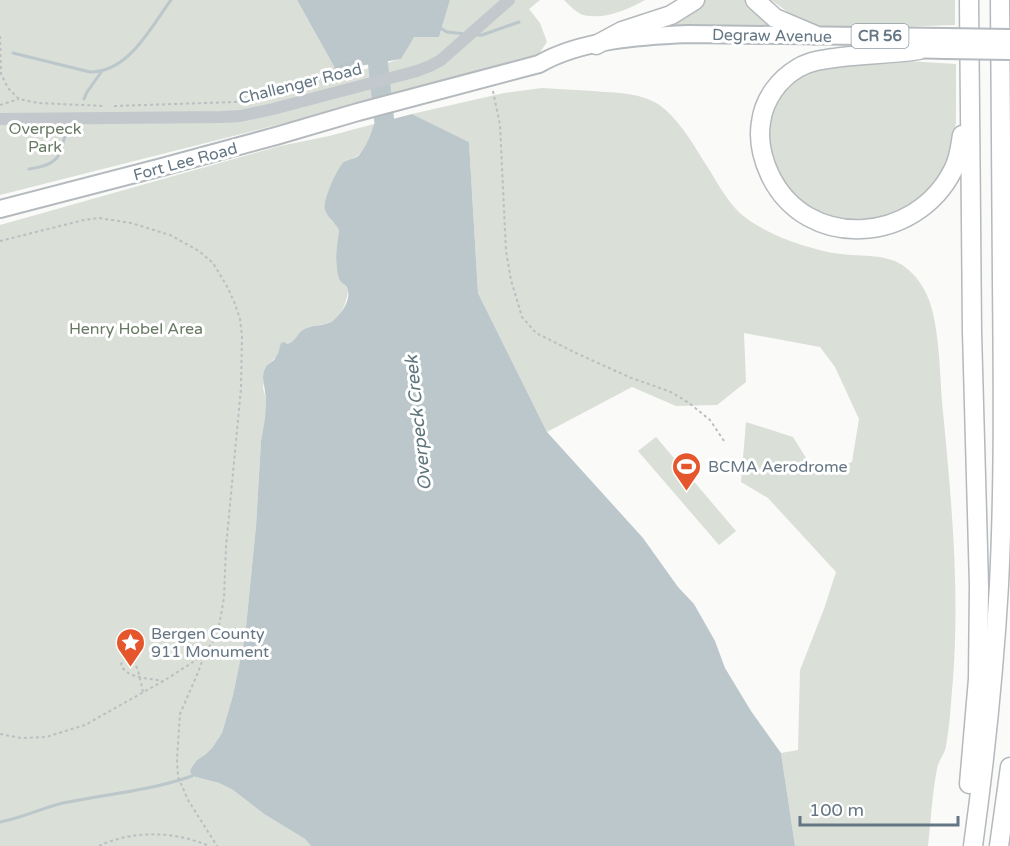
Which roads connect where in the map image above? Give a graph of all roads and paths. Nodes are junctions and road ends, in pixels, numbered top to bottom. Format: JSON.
{"nodes":[{"id":1,"x":510,"y":0,"type":"edge"},
{"id":2,"x":695,"y":0,"type":"edge"},
{"id":3,"x":755,"y":0,"type":"edge"},
{"id":4,"x":969,"y":0,"type":"edge"},
{"id":5,"x":1000,"y":0,"type":"edge"},
{"id":6,"x":815,"y":35,"type":"junction"},
{"id":7,"x":0,"y":36,"type":"edge"},
{"id":8,"x":1010,"y":38,"type":"edge"},
{"id":9,"x":945,"y":44,"type":"junction"},
{"id":10,"x":596,"y":45,"type":"junction"},
{"id":11,"x":919,"y":50,"type":"junction"},
{"id":12,"x":1010,"y":51,"type":"edge"},
{"id":13,"x":538,"y":64,"type":"junction"},
{"id":14,"x":362,"y":67,"type":"dead end"},
{"id":15,"x":1,"y":74,"type":"edge"},
{"id":16,"x":489,"y":77,"type":"junction"},
{"id":17,"x":350,"y":82,"type":"junction"},
{"id":18,"x":0,"y":83,"type":"edge"},
{"id":19,"x":315,"y":83,"type":"junction"},
{"id":20,"x":970,"y":95,"type":"junction"},
{"id":21,"x":19,"y":99,"type":"junction"},
{"id":22,"x":0,"y":105,"type":"edge"},
{"id":23,"x":369,"y":109,"type":"joint"},
{"id":24,"x":0,"y":119,"type":"edge"},
{"id":25,"x":0,"y":209,"type":"edge"},
{"id":26,"x":0,"y":241,"type":"edge"},
{"id":27,"x":724,"y":441,"type":"dead end"},
{"id":28,"x":202,"y":656,"type":"junction"},
{"id":29,"x":139,"y":676,"type":"junction"},
{"id":30,"x":164,"y":681,"type":"junction"},
{"id":31,"x":143,"y":692,"type":"junction"},
{"id":32,"x":0,"y":734,"type":"edge"},
{"id":33,"x":1010,"y":767,"type":"edge"},
{"id":34,"x":99,"y":846,"type":"edge"},
{"id":35,"x":209,"y":846,"type":"edge"},
{"id":36,"x":217,"y":846,"type":"edge"},
{"id":37,"x":973,"y":846,"type":"edge"},
{"id":38,"x":999,"y":846,"type":"edge"}],
"edges":[{"from":1,"to":17,"type":"street","name":"Challenger Road"},
{"from":2,"to":10,"type":"highway"},
{"from":3,"to":6,"type":"highway"},
{"from":4,"to":20,"type":"highway"},
{"from":5,"to":37,"type":"highway"},
{"from":6,"to":9,"type":"main road","name":"Degraw Avenue","number":"CR 56"},
{"from":6,"to":10,"type":"main road","name":"Degraw Avenue","number":"CR 56"},
{"from":7,"to":15,"type":"path"},
{"from":8,"to":9,"type":"main road","name":"Degraw Avenue","number":"CR 56","bridge":true},
{"from":9,"to":11,"type":"main road","name":"Degraw Avenue","number":"CR 56"},
{"from":9,"to":12,"type":"main road","name":"Degraw Avenue","number":"CR 56","bridge":true},
{"from":10,"to":13,"type":"main road","name":"Degraw Avenue","number":"CR 56"},
{"from":11,"to":13,"type":"main road","name":"Degraw Avenue","number":"CR 56"},
{"from":11,"to":20,"type":"highway"},
{"from":13,"to":16,"type":"main road","name":"Degraw Avenue","number":"CR 56"},
{"from":14,"to":19,"type":"path"},
{"from":15,"to":18,"type":"path"},
{"from":15,"to":21,"type":"path"},
{"from":16,"to":23,"type":"main road","name":"Degraw Avenue","number":"CR 56"},
{"from":16,"to":27,"type":"path"},
{"from":17,"to":19,"type":"path"},
{"from":17,"to":24,"type":"street","name":"Challenger Road"},
{"from":19,"to":21,"type":"path"},
{"from":20,"to":37,"type":"highway"},
{"from":21,"to":22,"type":"path"},
{"from":23,"to":25,"type":"main road","name":"Fort Lee Road","number":"CR 56"},
{"from":26,"to":28,"type":"path"},
{"from":28,"to":30,"type":"path"},
{"from":28,"to":36,"type":"path"},
{"from":29,"to":29,"type":"path"},
{"from":29,"to":30,"type":"path"},
{"from":29,"to":31,"type":"path"},
{"from":30,"to":31,"type":"path"},
{"from":31,"to":32,"type":"path"},
{"from":33,"to":38,"type":"highway"},
{"from":34,"to":35,"type":"path"}]}
